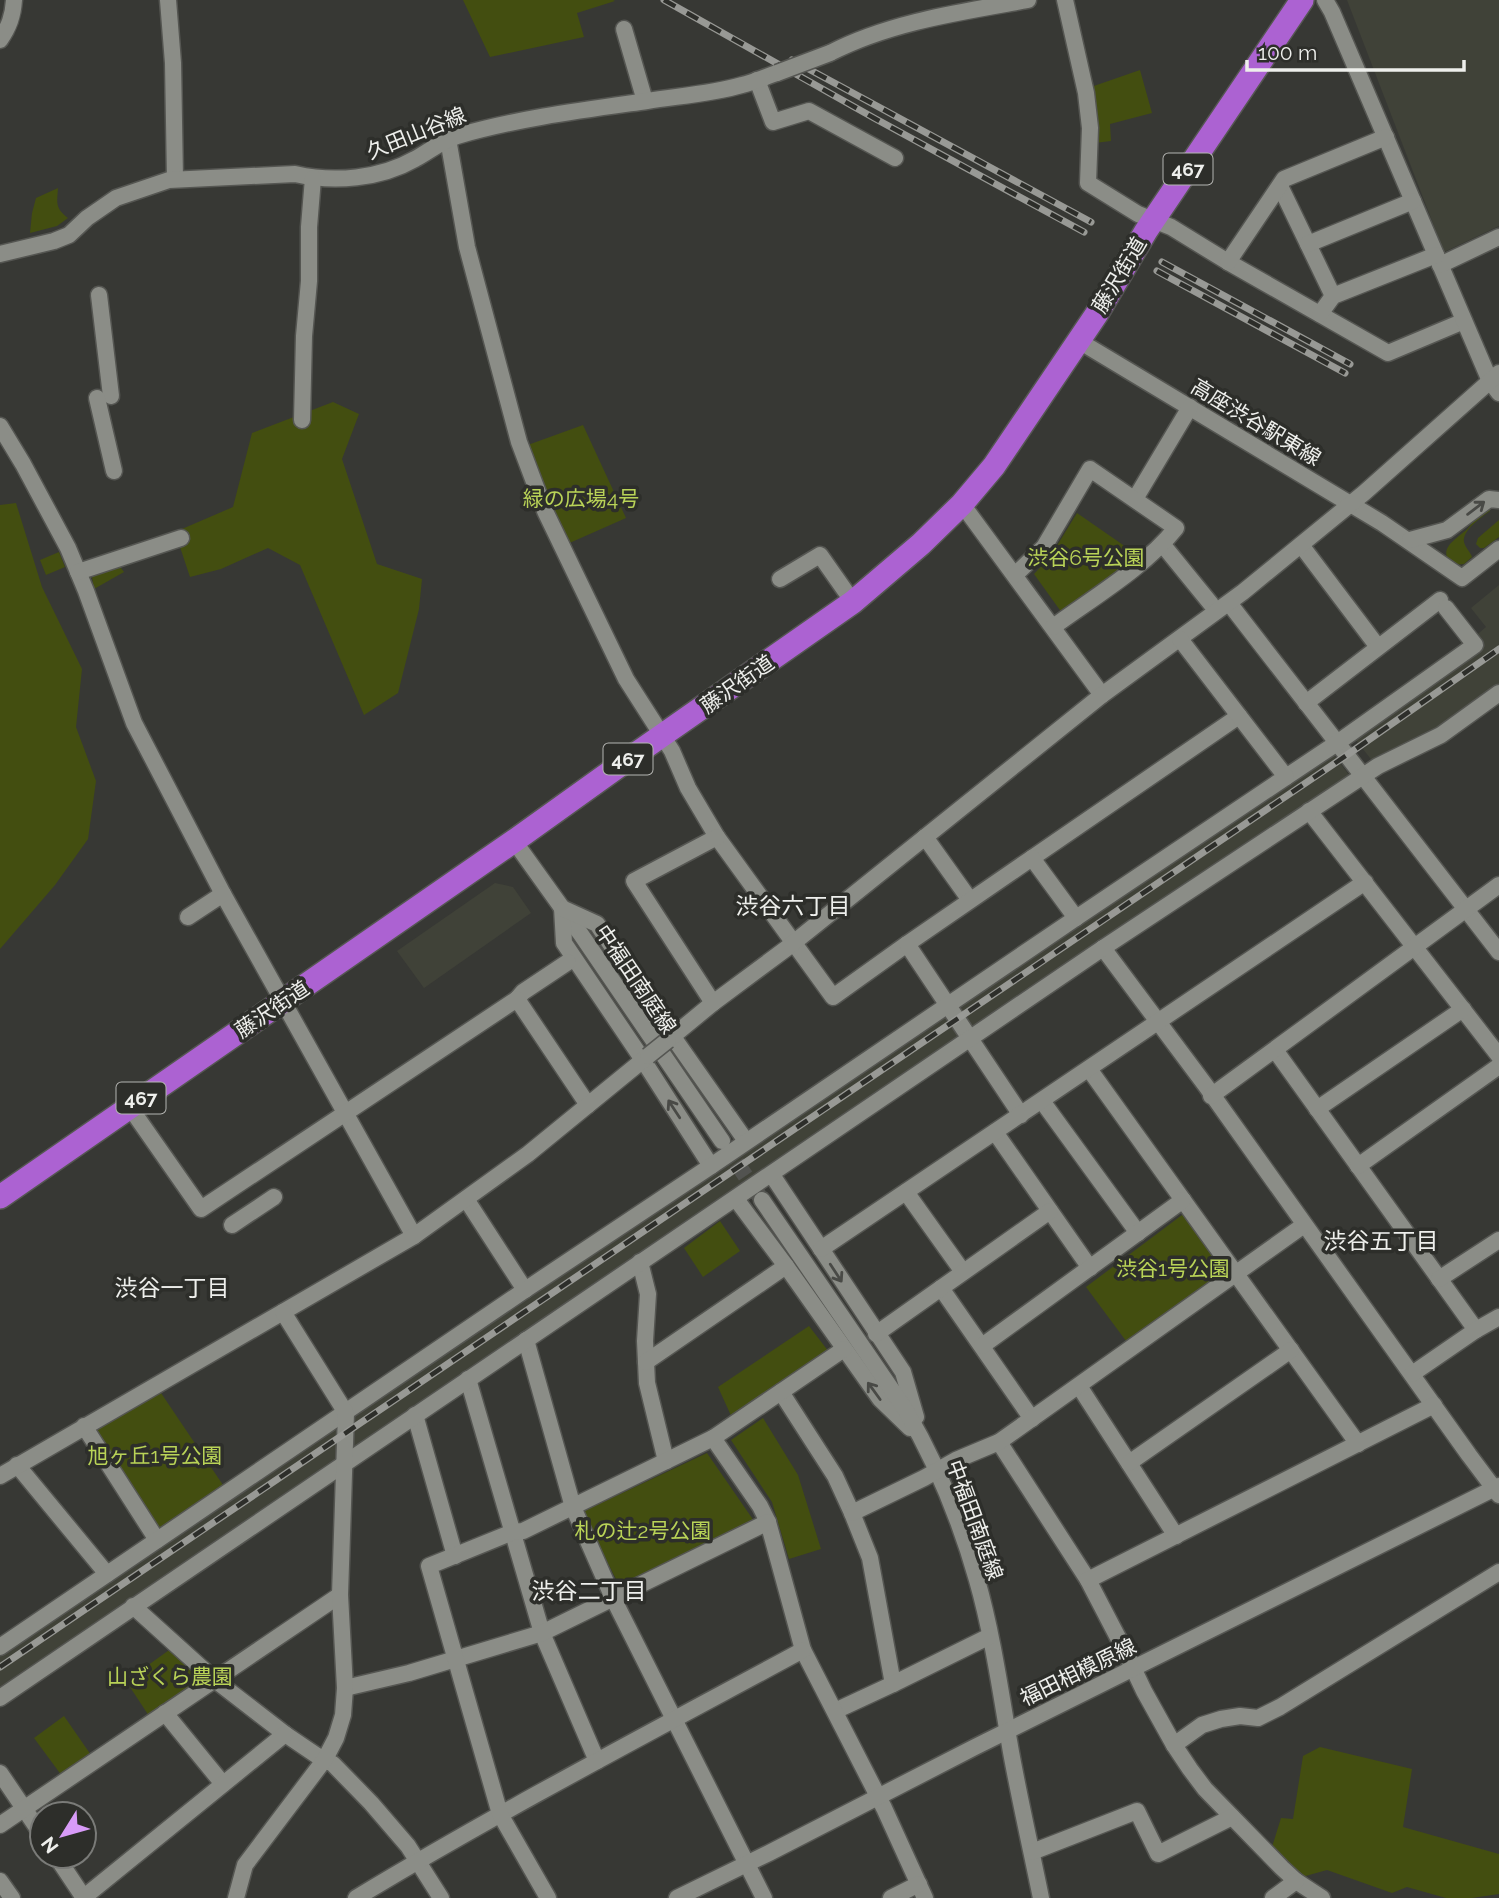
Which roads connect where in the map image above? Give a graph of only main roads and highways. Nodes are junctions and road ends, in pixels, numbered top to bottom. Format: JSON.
{"nodes":[{"id":1,"x":1302,"y":0,"type":"edge"},
{"id":2,"x":0,"y":1197,"type":"edge"}],
"edges":[{"from":1,"to":2,"type":"highway","name":"藤沢街道","number":"467"}]}
